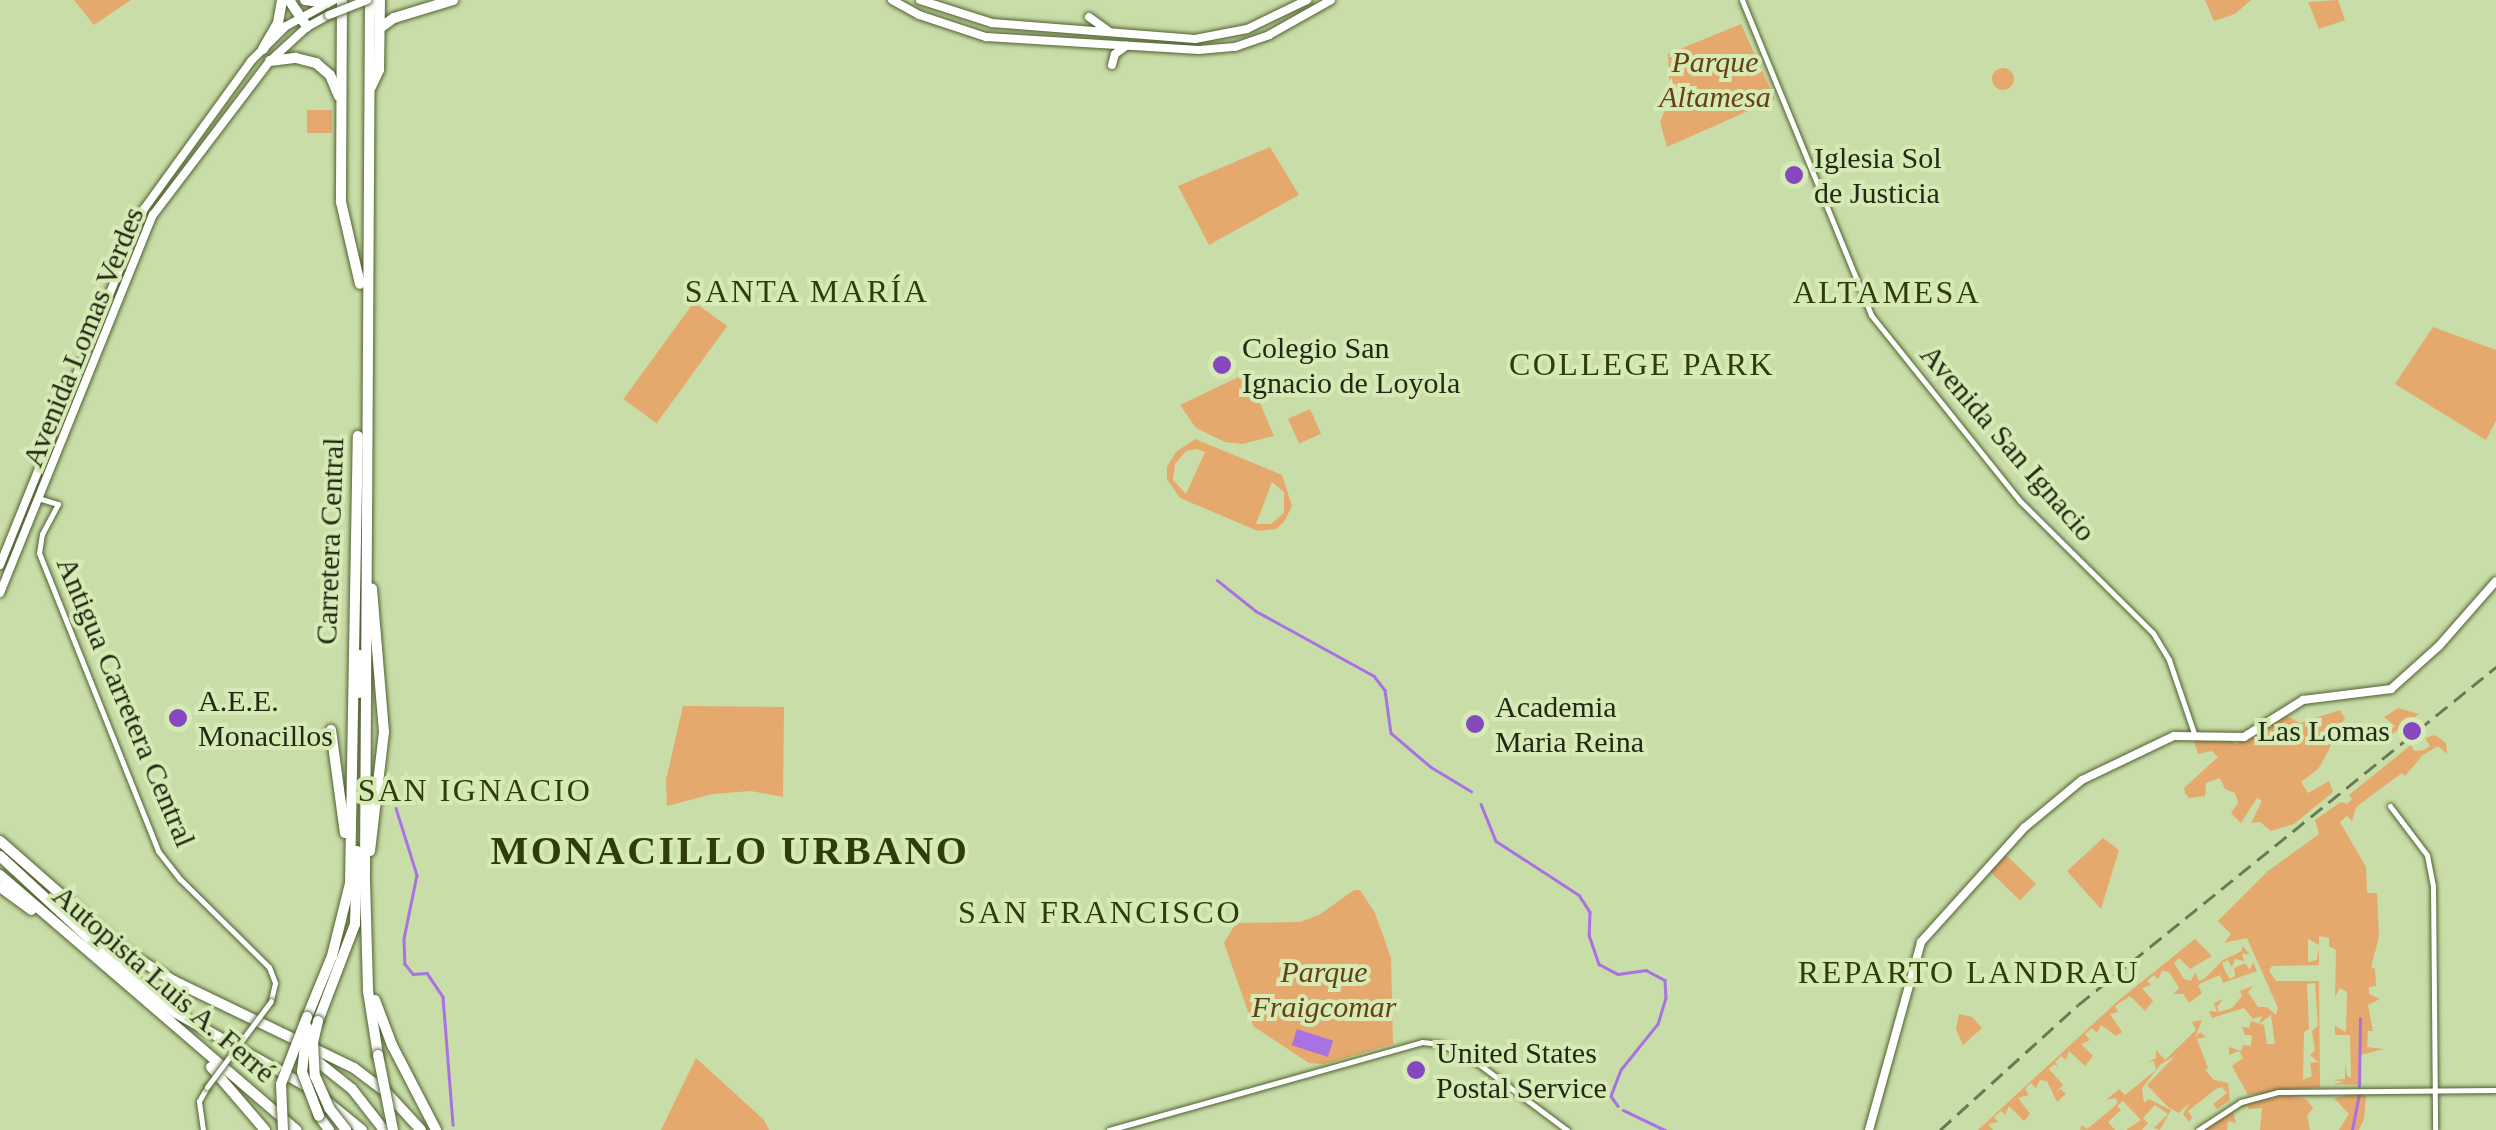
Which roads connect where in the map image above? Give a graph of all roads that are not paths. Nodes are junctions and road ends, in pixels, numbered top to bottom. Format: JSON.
{"nodes":[{"id":1,"x":285,"y":0,"type":"edge"},
{"id":2,"x":305,"y":0,"type":"edge"},
{"id":3,"x":342,"y":0,"type":"edge"},
{"id":4,"x":367,"y":0,"type":"edge"},
{"id":5,"x":380,"y":0,"type":"edge"},
{"id":6,"x":453,"y":0,"type":"edge"},
{"id":7,"x":892,"y":0,"type":"edge"},
{"id":8,"x":920,"y":0,"type":"edge"},
{"id":9,"x":1307,"y":0,"type":"edge"},
{"id":10,"x":1331,"y":0,"type":"edge"},
{"id":11,"x":1742,"y":0,"type":"edge"},
{"id":12,"x":330,"y":6,"type":"edge"},
{"id":13,"x":1089,"y":17,"type":"dead end"},
{"id":14,"x":304,"y":22,"type":"junction"},
{"id":15,"x":380,"y":28,"type":"junction"},
{"id":16,"x":1112,"y":34,"type":"junction"},
{"id":17,"x":1127,"y":46,"type":"junction"},
{"id":18,"x":264,"y":48,"type":"junction"},
{"id":19,"x":270,"y":61,"type":"junction"},
{"id":20,"x":1112,"y":65,"type":"dead end"},
{"id":21,"x":369,"y":92,"type":"junction"},
{"id":22,"x":341,"y":102,"type":"junction"},
{"id":23,"x":360,"y":284,"type":"junction"},
{"id":24,"x":31,"y":495,"type":"junction"},
{"id":25,"x":41,"y":499,"type":"junction"},
{"id":26,"x":364,"y":504,"type":"junction"},
{"id":27,"x":0,"y":565,"type":"edge"},
{"id":28,"x":2496,"y":582,"type":"edge"},
{"id":29,"x":0,"y":593,"type":"edge"},
{"id":30,"x":358,"y":713,"type":"junction"},
{"id":31,"x":331,"y":730,"type":"dead end"},
{"id":32,"x":2194,"y":733,"type":"junction"},
{"id":33,"x":357,"y":750,"type":"junction"},
{"id":34,"x":2390,"y":806,"type":"dead end"},
{"id":35,"x":0,"y":838,"type":"edge"},
{"id":36,"x":0,"y":856,"type":"edge"},
{"id":37,"x":350,"y":872,"type":"junction"},
{"id":38,"x":0,"y":875,"type":"edge"},
{"id":39,"x":364,"y":881,"type":"junction"},
{"id":40,"x":0,"y":887,"type":"edge"},
{"id":41,"x":47,"y":918,"type":"junction"},
{"id":42,"x":368,"y":966,"type":"junction"},
{"id":43,"x":311,"y":1020,"type":"junction"},
{"id":44,"x":265,"y":1025,"type":"junction"},
{"id":45,"x":180,"y":1033,"type":"junction"},
{"id":46,"x":2434,"y":1090,"type":"junction"},
{"id":47,"x":2496,"y":1090,"type":"edge"},
{"id":48,"x":203,"y":1130,"type":"edge"},
{"id":49,"x":265,"y":1130,"type":"edge"},
{"id":50,"x":282,"y":1130,"type":"edge"},
{"id":51,"x":296,"y":1130,"type":"edge"},
{"id":52,"x":330,"y":1130,"type":"edge"},
{"id":53,"x":346,"y":1130,"type":"edge"},
{"id":54,"x":362,"y":1130,"type":"edge"},
{"id":55,"x":384,"y":1130,"type":"edge"},
{"id":56,"x":393,"y":1130,"type":"edge"},
{"id":57,"x":421,"y":1130,"type":"edge"},
{"id":58,"x":436,"y":1130,"type":"edge"},
{"id":59,"x":1109,"y":1130,"type":"edge"},
{"id":60,"x":1566,"y":1130,"type":"edge"},
{"id":61,"x":1869,"y":1130,"type":"edge"},
{"id":62,"x":2198,"y":1130,"type":"edge"},
{"id":63,"x":2436,"y":1130,"type":"edge"}],
"edges":[{"from":1,"to":14,"type":"highway"},
{"from":1,"to":18,"type":"highway"},
{"from":2,"to":12,"type":"highway"},
{"from":3,"to":22,"type":"highway"},
{"from":4,"to":12,"type":"main road","name":"Avenida Lomas Verdes","bridge":true},
{"from":4,"to":21,"type":"highway","name":"Carretera Central"},
{"from":4,"to":23,"type":"highway","name":"Carretera Central"},
{"from":5,"to":15,"type":"highway"},
{"from":6,"to":15,"type":"highway"},
{"from":7,"to":17,"type":"main road"},
{"from":8,"to":16,"type":"main road"},
{"from":9,"to":16,"type":"main road"},
{"from":10,"to":17,"type":"main road"},
{"from":11,"to":32,"type":"street","name":"Avenida San Ignacio"},
{"from":12,"to":14,"type":"main road","name":"Avenida Lomas Verdes"},
{"from":13,"to":16,"type":"main road"},
{"from":14,"to":18,"type":"main road","name":"Avenida Lomas Verdes"},
{"from":14,"to":19,"type":"main road","name":"Avenida Lomas Verdes"},
{"from":15,"to":21,"type":"highway"},
{"from":17,"to":20,"type":"main road"},
{"from":18,"to":24,"type":"main road","name":"Avenida Lomas Verdes"},
{"from":19,"to":22,"type":"highway"},
{"from":19,"to":25,"type":"main road","name":"Avenida Lomas Verdes"},
{"from":21,"to":26,"type":"highway","name":"Carretera Central"},
{"from":22,"to":23,"type":"highway"},
{"from":23,"to":30,"type":"highway","name":"Carretera Central"},
{"from":24,"to":25,"type":"street"},
{"from":24,"to":27,"type":"main road","name":"Avenida Lomas Verdes"},
{"from":25,"to":29,"type":"main road","name":"Avenida Lomas Verdes"},
{"from":25,"to":48,"type":"street","name":"Antigua Carretera Central","bridge":true},
{"from":26,"to":30,"type":"highway","name":"Carretera Central"},
{"from":26,"to":39,"type":"highway"},
{"from":28,"to":32,"type":"main road"},
{"from":30,"to":33,"type":"highway","name":"Carretera Central"},
{"from":31,"to":37,"type":"highway"},
{"from":32,"to":61,"type":"main road"},
{"from":33,"to":37,"type":"highway","name":"Carretera Central"},
{"from":33,"to":39,"type":"highway","name":"Carretera Central"},
{"from":33,"to":43,"type":"highway"},
{"from":34,"to":46,"type":"street"},
{"from":35,"to":44,"type":"highway","name":"Autopista Luis A. Ferré"},
{"from":36,"to":54,"type":"highway"},
{"from":37,"to":43,"type":"highway","name":"Carretera Central"},
{"from":38,"to":41,"type":"highway","name":"Autopista Luis A. Ferré"},
{"from":39,"to":42,"type":"highway","name":"Carretera Central"},
{"from":40,"to":41,"type":"highway"},
{"from":41,"to":45,"type":"highway","name":"Autopista Luis A. Ferré"},
{"from":42,"to":56,"type":"highway","name":"Carretera Central","bridge":true},
{"from":42,"to":58,"type":"highway"},
{"from":43,"to":50,"type":"highway","name":"Carretera Central","bridge":true},
{"from":43,"to":52,"type":"highway","bridge":true},
{"from":43,"to":53,"type":"highway","bridge":true},
{"from":44,"to":55,"type":"highway"},
{"from":44,"to":57,"type":"highway","name":"Autopista Luis A. Ferré"},
{"from":45,"to":49,"type":"highway"},
{"from":45,"to":51,"type":"highway","name":"Autopista Luis A. Ferré"},
{"from":46,"to":47,"type":"street"},
{"from":46,"to":62,"type":"street"},
{"from":46,"to":63,"type":"street"},
{"from":59,"to":60,"type":"street"}]}
